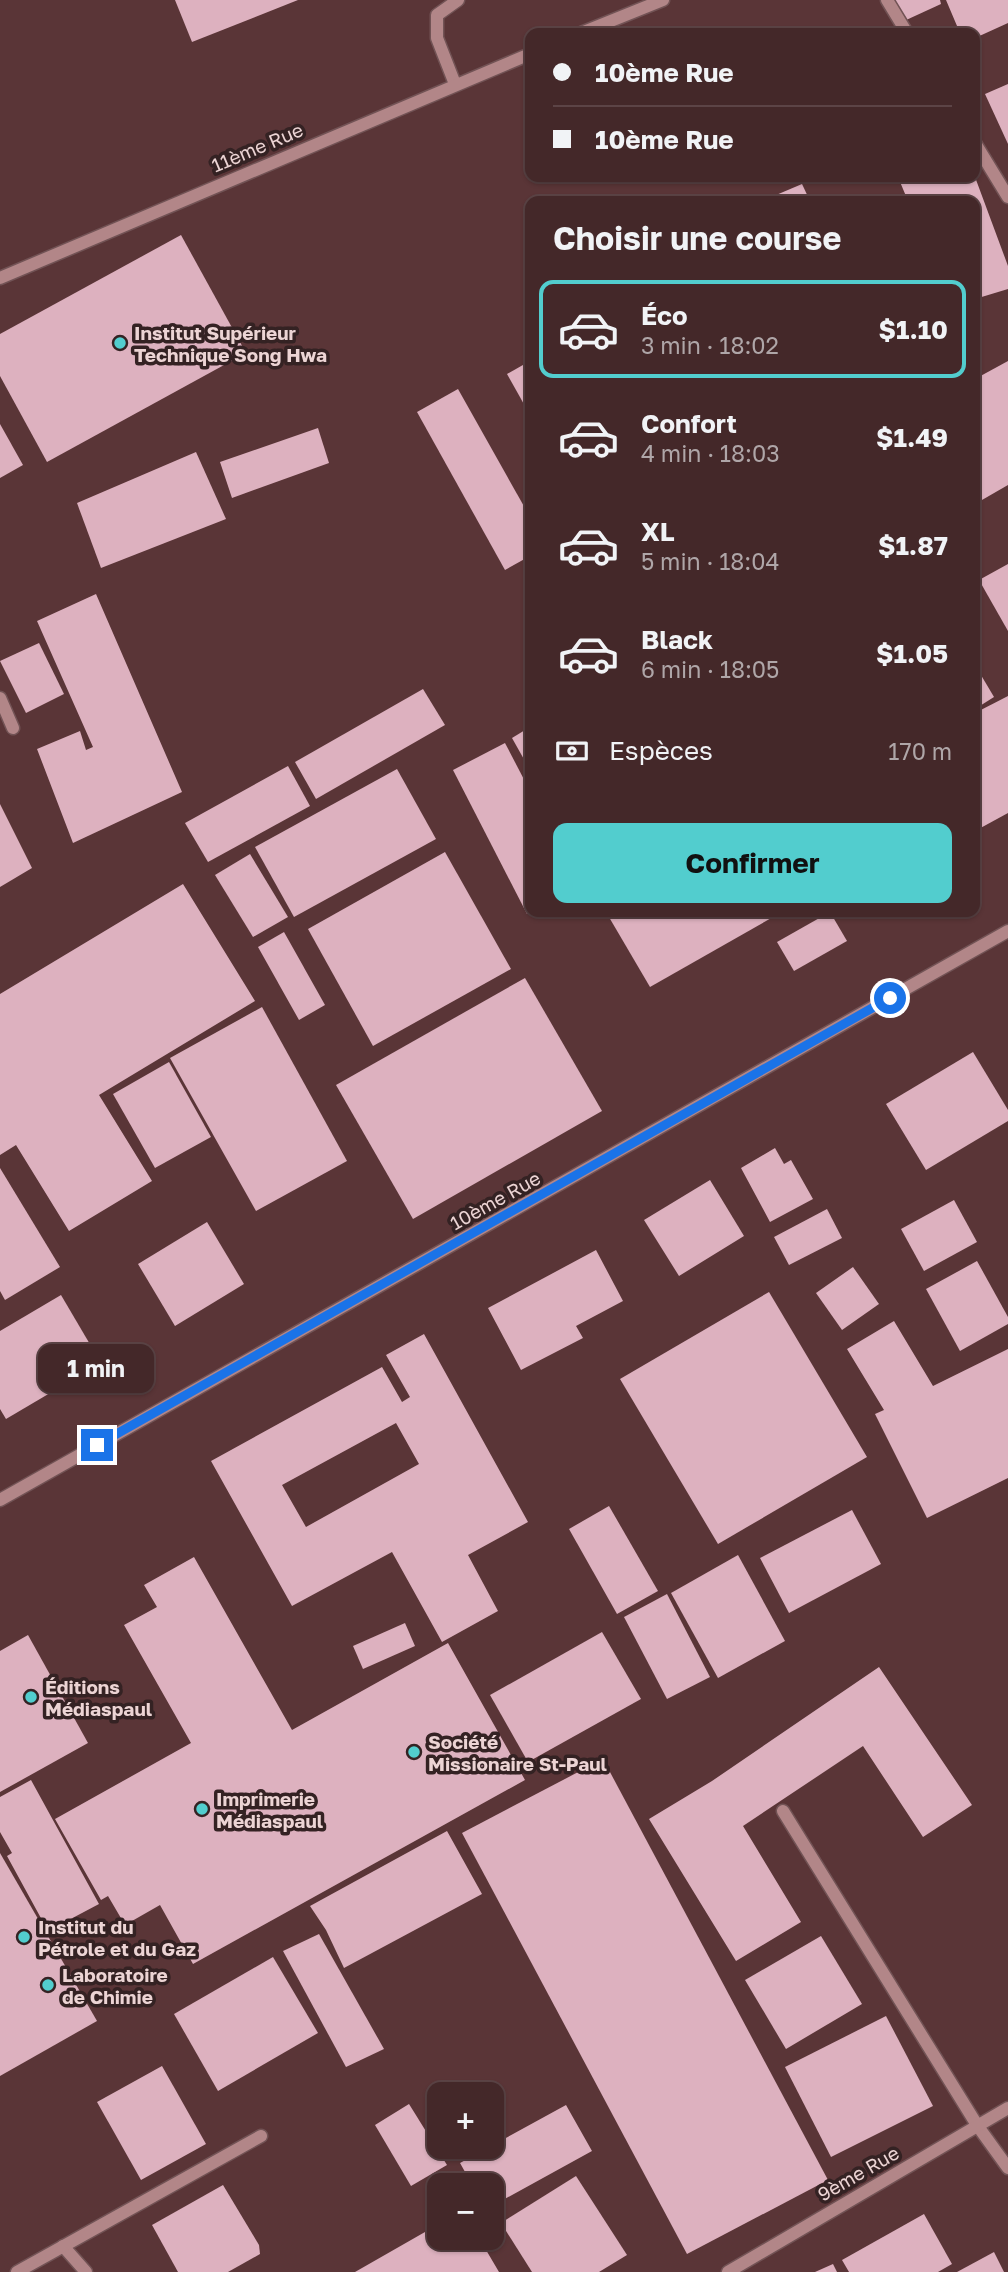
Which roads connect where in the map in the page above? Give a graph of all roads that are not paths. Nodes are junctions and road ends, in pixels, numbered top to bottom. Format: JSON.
{"nodes":[{"id":1,"x":457,"y":0,"type":"edge"},
{"id":2,"x":663,"y":0,"type":"edge"},
{"id":3,"x":887,"y":0,"type":"edge"},
{"id":4,"x":593,"y":28,"type":"edge"},
{"id":5,"x":904,"y":28,"type":"edge"},
{"id":6,"x":525,"y":56,"type":"edge"},
{"id":7,"x":455,"y":84,"type":"junction"},
{"id":8,"x":980,"y":151,"type":"edge"},
{"id":9,"x":1008,"y":197,"type":"edge"},
{"id":10,"x":0,"y":278,"type":"edge"},
{"id":11,"x":0,"y":698,"type":"edge"},
{"id":12,"x":13,"y":728,"type":"dead end"},
{"id":13,"x":1008,"y":931,"type":"edge"},
{"id":14,"x":0,"y":1500,"type":"edge"},
{"id":15,"x":783,"y":1811,"type":"dead end"},
{"id":16,"x":1008,"y":2108,"type":"edge"},
{"id":17,"x":977,"y":2125,"type":"junction"},
{"id":18,"x":261,"y":2136,"type":"dead end"},
{"id":19,"x":1008,"y":2168,"type":"edge"},
{"id":20,"x":63,"y":2246,"type":"junction"},
{"id":21,"x":17,"y":2272,"type":"edge"},
{"id":22,"x":86,"y":2272,"type":"edge"},
{"id":23,"x":728,"y":2272,"type":"edge"}],
"edges":[{"from":1,"to":7,"type":"street"},
{"from":2,"to":4,"type":"street"},
{"from":3,"to":5,"type":"street"},
{"from":6,"to":7,"type":"street","name":"11ème Rue"},
{"from":7,"to":10,"type":"street","name":"11ème Rue"},
{"from":8,"to":9,"type":"street"},
{"from":11,"to":12,"type":"street"},
{"from":13,"to":14,"type":"street","name":"10ème Rue"},
{"from":15,"to":17,"type":"street"},
{"from":16,"to":17,"type":"street","name":"9ème Rue"},
{"from":17,"to":19,"type":"street"},
{"from":17,"to":23,"type":"street","name":"9ème Rue"},
{"from":18,"to":20,"type":"street"},
{"from":20,"to":21,"type":"street"},
{"from":20,"to":22,"type":"street"}]}
